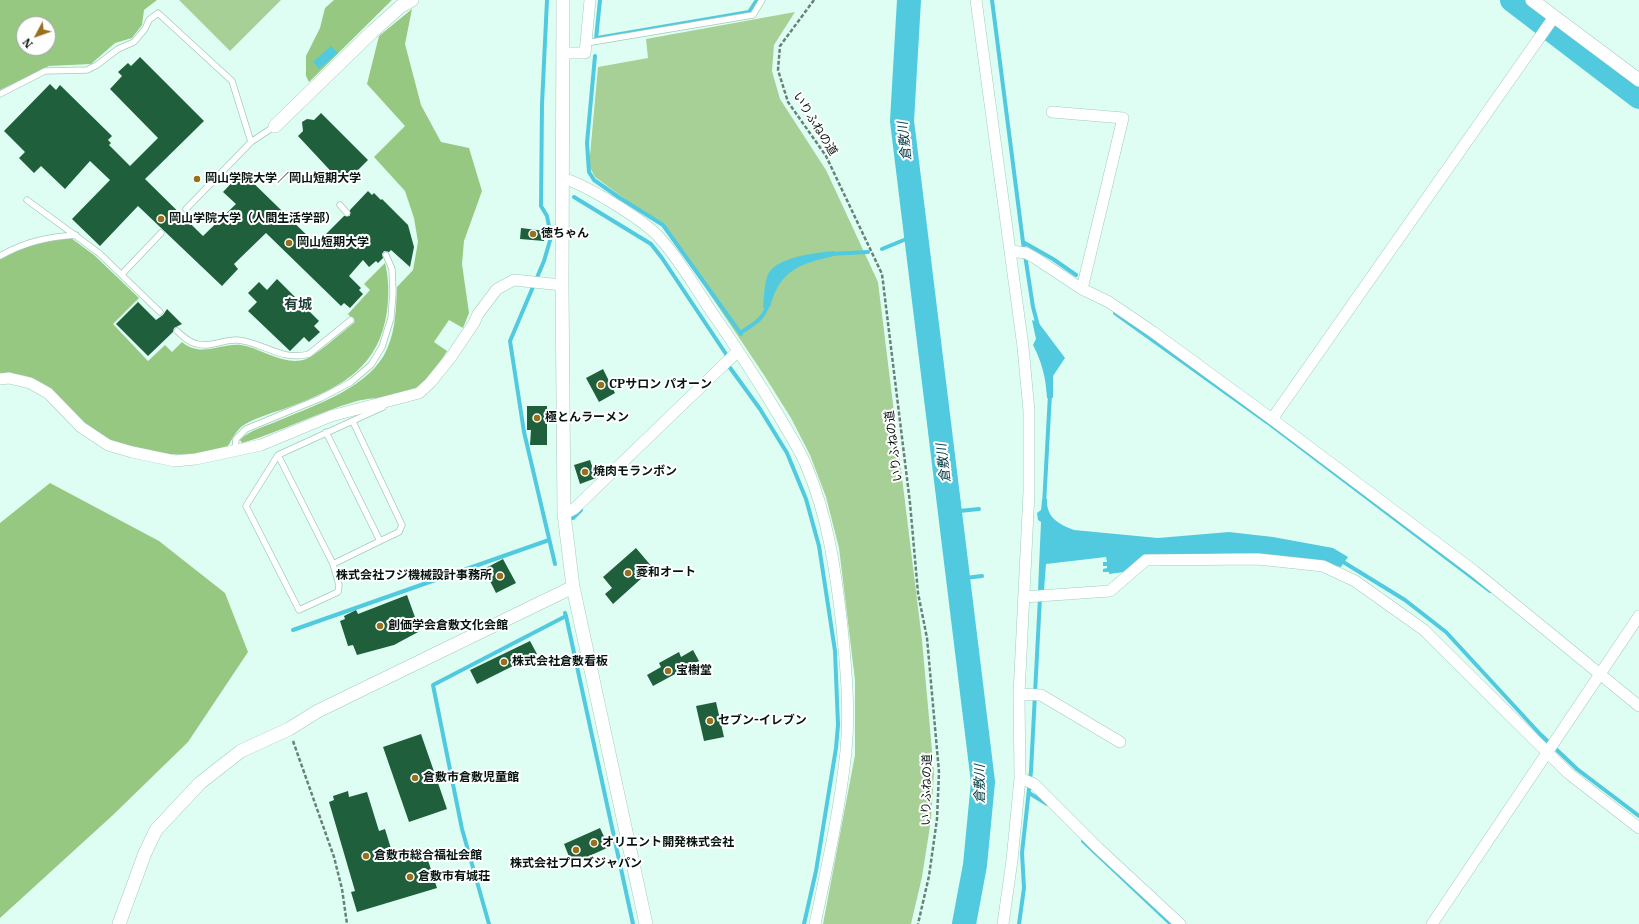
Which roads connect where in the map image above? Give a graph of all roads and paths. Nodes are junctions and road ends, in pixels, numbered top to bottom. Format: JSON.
{"nodes":[{"id":1,"x":412,"y":0,"type":"edge"},
{"id":2,"x":563,"y":0,"type":"edge"},
{"id":3,"x":590,"y":0,"type":"edge"},
{"id":4,"x":762,"y":0,"type":"edge"},
{"id":5,"x":814,"y":0,"type":"edge"},
{"id":6,"x":976,"y":0,"type":"edge"},
{"id":7,"x":1532,"y":0,"type":"edge"},
{"id":8,"x":1550,"y":23,"type":"junction"},
{"id":9,"x":586,"y":43,"type":"junction"},
{"id":10,"x":562,"y":53,"type":"junction"},
{"id":11,"x":1639,"y":80,"type":"edge"},
{"id":12,"x":0,"y":94,"type":"edge"},
{"id":13,"x":1052,"y":112,"type":"dead end"},
{"id":14,"x":275,"y":126,"type":"joint"},
{"id":15,"x":251,"y":142,"type":"junction"},
{"id":16,"x":562,"y":178,"type":"junction"},
{"id":17,"x":27,"y":200,"type":"dead end"},
{"id":18,"x":340,"y":205,"type":"dead end"},
{"id":19,"x":186,"y":209,"type":"dead end"},
{"id":20,"x":347,"y":213,"type":"dead end"},
{"id":21,"x":161,"y":233,"type":"dead end"},
{"id":22,"x":76,"y":236,"type":"junction"},
{"id":23,"x":1019,"y":252,"type":"junction"},
{"id":24,"x":386,"y":255,"type":"dead end"},
{"id":25,"x":0,"y":256,"type":"edge"},
{"id":26,"x":122,"y":274,"type":"junction"},
{"id":27,"x":562,"y":285,"type":"junction"},
{"id":28,"x":1082,"y":289,"type":"junction"},
{"id":29,"x":160,"y":312,"type":"dead end"},
{"id":30,"x":351,"y":320,"type":"dead end"},
{"id":31,"x":178,"y":331,"type":"dead end"},
{"id":32,"x":736,"y":353,"type":"junction"},
{"id":33,"x":0,"y":379,"type":"edge"},
{"id":34,"x":402,"y":399,"type":"junction"},
{"id":35,"x":1272,"y":419,"type":"junction"},
{"id":36,"x":354,"y":424,"type":"dead end"},
{"id":37,"x":326,"y":432,"type":"junction"},
{"id":38,"x":235,"y":451,"type":"junction"},
{"id":39,"x":278,"y":455,"type":"junction"},
{"id":40,"x":564,"y":514,"type":"junction"},
{"id":41,"x":380,"y":541,"type":"junction"},
{"id":42,"x":333,"y":564,"type":"junction"},
{"id":43,"x":573,"y":586,"type":"junction"},
{"id":44,"x":1024,"y":597,"type":"junction"},
{"id":45,"x":1639,"y":616,"type":"edge"},
{"id":46,"x":1598,"y":676,"type":"junction"},
{"id":47,"x":1019,"y":694,"type":"junction"},
{"id":48,"x":1639,"y":706,"type":"edge"},
{"id":49,"x":289,"y":729,"type":"junction"},
{"id":50,"x":1120,"y":742,"type":"dead end"},
{"id":51,"x":1546,"y":753,"type":"junction"},
{"id":52,"x":1027,"y":781,"type":"junction"},
{"id":53,"x":1639,"y":828,"type":"edge"},
{"id":54,"x":119,"y":924,"type":"edge"},
{"id":55,"x":347,"y":924,"type":"edge"},
{"id":56,"x":646,"y":924,"type":"edge"},
{"id":57,"x":815,"y":924,"type":"edge"},
{"id":58,"x":918,"y":924,"type":"edge"},
{"id":59,"x":1003,"y":924,"type":"edge"},
{"id":60,"x":1180,"y":924,"type":"edge"},
{"id":61,"x":1432,"y":924,"type":"edge"}],
"edges":[{"from":1,"to":14,"type":"street"},
{"from":2,"to":10,"type":"street"},
{"from":3,"to":9,"type":"street"},
{"from":4,"to":9,"type":"lane"},
{"from":5,"to":58,"type":"path","name":"いりふねの道"},
{"from":6,"to":23,"type":"street"},
{"from":7,"to":8,"type":"street"},
{"from":8,"to":11,"type":"street"},
{"from":8,"to":35,"type":"street"},
{"from":9,"to":10,"type":"street"},
{"from":10,"to":16,"type":"street"},
{"from":12,"to":15,"type":"lane"},
{"from":13,"to":28,"type":"street"},
{"from":14,"to":15,"type":"lane"},
{"from":15,"to":19,"type":"lane"},
{"from":16,"to":27,"type":"street"},
{"from":16,"to":32,"type":"street"},
{"from":17,"to":22,"type":"lane"},
{"from":18,"to":20,"type":"lane"},
{"from":21,"to":26,"type":"lane"},
{"from":22,"to":25,"type":"lane"},
{"from":22,"to":26,"type":"lane"},
{"from":23,"to":28,"type":"street"},
{"from":23,"to":44,"type":"street"},
{"from":24,"to":38,"type":"lane"},
{"from":26,"to":29,"type":"lane"},
{"from":27,"to":34,"type":"street"},
{"from":27,"to":40,"type":"street"},
{"from":28,"to":35,"type":"street"},
{"from":30,"to":31,"type":"lane"},
{"from":32,"to":40,"type":"street"},
{"from":32,"to":57,"type":"street"},
{"from":33,"to":38,"type":"street"},
{"from":34,"to":37,"type":"lane"},
{"from":34,"to":38,"type":"street"},
{"from":35,"to":46,"type":"street"},
{"from":36,"to":41,"type":"lane"},
{"from":37,"to":39,"type":"lane"},
{"from":37,"to":41,"type":"lane"},
{"from":39,"to":42,"type":"lane"},
{"from":39,"to":42,"type":"lane"},
{"from":40,"to":43,"type":"street"},
{"from":41,"to":42,"type":"lane"},
{"from":43,"to":49,"type":"street"},
{"from":43,"to":56,"type":"street"},
{"from":44,"to":47,"type":"street"},
{"from":44,"to":51,"type":"street"},
{"from":45,"to":46,"type":"street"},
{"from":46,"to":48,"type":"street"},
{"from":46,"to":51,"type":"street"},
{"from":47,"to":50,"type":"street"},
{"from":47,"to":52,"type":"street"},
{"from":49,"to":54,"type":"street"},
{"from":49,"to":55,"type":"path"},
{"from":51,"to":53,"type":"street"},
{"from":51,"to":61,"type":"street"},
{"from":52,"to":59,"type":"street"},
{"from":52,"to":60,"type":"street"}]}
